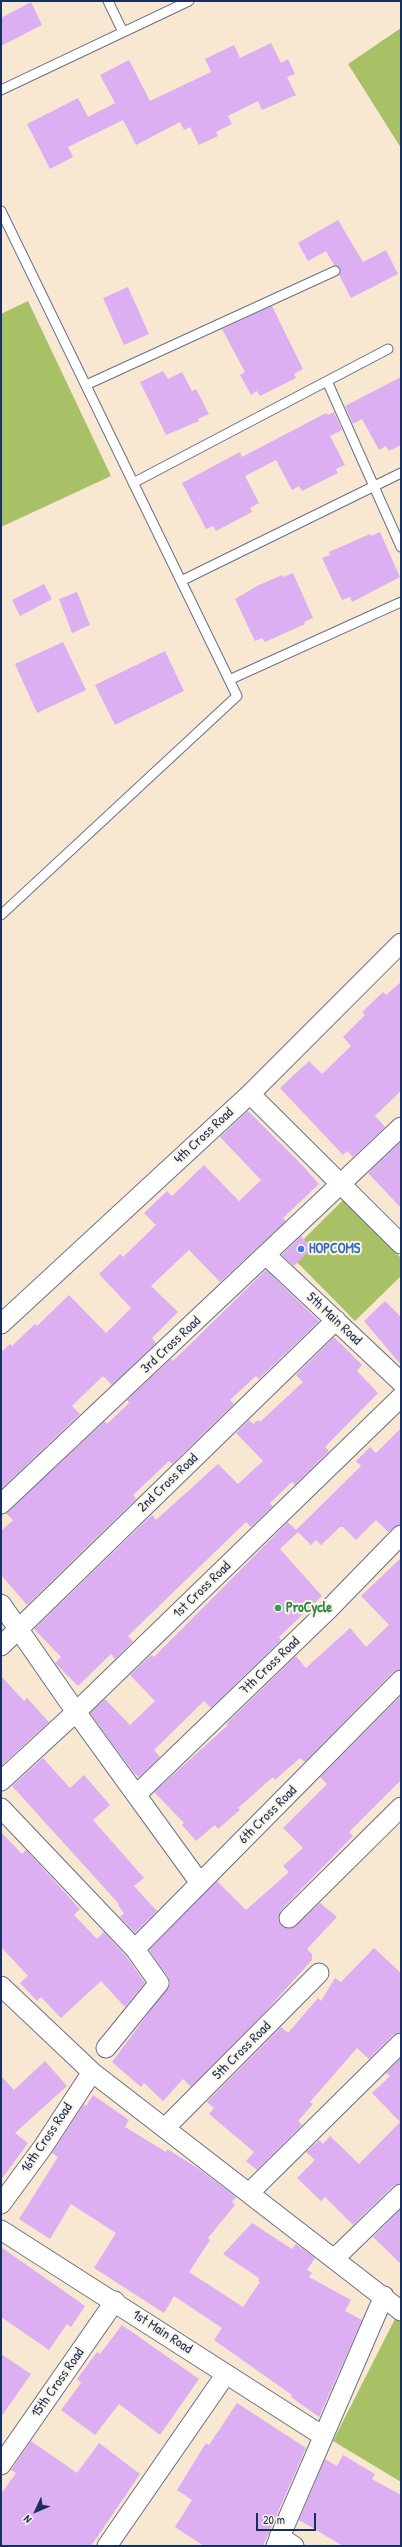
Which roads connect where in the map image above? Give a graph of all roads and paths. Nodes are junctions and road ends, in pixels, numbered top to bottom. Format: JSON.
{"nodes":[{"id":1,"x":108,"y":1,"type":"edge"},
{"id":2,"x":189,"y":1,"type":"edge"},
{"id":3,"x":123,"y":32,"type":"junction"},
{"id":4,"x":1,"y":90,"type":"edge"},
{"id":5,"x":1,"y":210,"type":"edge"},
{"id":6,"x":335,"y":271,"type":"dead end"},
{"id":7,"x":388,"y":349,"type":"dead end"},
{"id":8,"x":327,"y":381,"type":"junction"},
{"id":9,"x":86,"y":386,"type":"junction"},
{"id":10,"x":401,"y":473,"type":"edge"},
{"id":11,"x":133,"y":483,"type":"junction"},
{"id":12,"x":374,"y":487,"type":"junction"},
{"id":13,"x":401,"y":546,"type":"edge"},
{"id":14,"x":181,"y":582,"type":"junction"},
{"id":15,"x":401,"y":602,"type":"edge"},
{"id":16,"x":229,"y":680,"type":"junction"},
{"id":17,"x":1,"y":915,"type":"edge"},
{"id":18,"x":401,"y":943,"type":"edge"},
{"id":19,"x":250,"y":1094,"type":"junction"},
{"id":20,"x":401,"y":1127,"type":"edge"},
{"id":21,"x":340,"y":1185,"type":"junction"},
{"id":22,"x":401,"y":1244,"type":"edge"},
{"id":23,"x":267,"y":1256,"type":"junction"},
{"id":24,"x":336,"y":1320,"type":"junction"},
{"id":25,"x":1,"y":1324,"type":"edge"},
{"id":26,"x":401,"y":1382,"type":"edge"},
{"id":27,"x":401,"y":1397,"type":"edge"},
{"id":28,"x":1,"y":1504,"type":"edge"},
{"id":29,"x":401,"y":1535,"type":"edge"},
{"id":30,"x":1,"y":1604,"type":"edge"},
{"id":31,"x":19,"y":1629,"type":"junction"},
{"id":32,"x":1,"y":1646,"type":"edge"},
{"id":33,"x":401,"y":1680,"type":"edge"},
{"id":34,"x":76,"y":1712,"type":"junction"},
{"id":35,"x":1,"y":1781,"type":"edge"},
{"id":36,"x":136,"y":1795,"type":"junction"},
{"id":37,"x":401,"y":1807,"type":"edge"},
{"id":38,"x":1,"y":1808,"type":"edge"},
{"id":39,"x":200,"y":1883,"type":"junction"},
{"id":40,"x":289,"y":1918,"type":"dead end"},
{"id":41,"x":135,"y":1949,"type":"junction"},
{"id":42,"x":319,"y":1973,"type":"dead end"},
{"id":43,"x":1,"y":1986,"type":"edge"},
{"id":44,"x":401,"y":2043,"type":"edge"},
{"id":45,"x":106,"y":2048,"type":"dead end"},
{"id":46,"x":92,"y":2072,"type":"junction"},
{"id":47,"x":165,"y":2128,"type":"junction"},
{"id":48,"x":249,"y":2193,"type":"junction"},
{"id":49,"x":401,"y":2194,"type":"edge"},
{"id":50,"x":1,"y":2204,"type":"edge"},
{"id":51,"x":1,"y":2230,"type":"edge"},
{"id":52,"x":335,"y":2258,"type":"junction"},
{"id":53,"x":384,"y":2296,"type":"junction"},
{"id":54,"x":115,"y":2301,"type":"junction"},
{"id":55,"x":401,"y":2311,"type":"edge"},
{"id":56,"x":226,"y":2374,"type":"junction"},
{"id":57,"x":323,"y":2436,"type":"junction"},
{"id":58,"x":1,"y":2466,"type":"edge"},
{"id":59,"x":283,"y":2543,"type":"edge"},
{"id":60,"x":107,"y":2546,"type":"edge"}],
"edges":[{"from":1,"to":3,"type":"lane"},
{"from":2,"to":3,"type":"lane"},
{"from":3,"to":4,"type":"lane"},
{"from":5,"to":9,"type":"lane"},
{"from":6,"to":9,"type":"lane"},
{"from":7,"to":8,"type":"lane"},
{"from":8,"to":11,"type":"lane"},
{"from":8,"to":12,"type":"lane"},
{"from":9,"to":11,"type":"lane"},
{"from":10,"to":12,"type":"lane"},
{"from":11,"to":14,"type":"lane"},
{"from":12,"to":13,"type":"lane"},
{"from":12,"to":14,"type":"lane"},
{"from":14,"to":16,"type":"lane"},
{"from":15,"to":16,"type":"lane"},
{"from":16,"to":17,"type":"lane"},
{"from":18,"to":19,"type":"street","name":"4th Cross Road"},
{"from":19,"to":21,"type":"street"},
{"from":19,"to":25,"type":"street","name":"4th Cross Road"},
{"from":20,"to":21,"type":"street","name":"3rd Cross Road"},
{"from":21,"to":22,"type":"street"},
{"from":21,"to":23,"type":"street","name":"3rd Cross Road"},
{"from":23,"to":24,"type":"street","name":"5th Main Road"},
{"from":23,"to":28,"type":"street","name":"3rd Cross Road"},
{"from":24,"to":26,"type":"street","name":"5th Main Road"},
{"from":24,"to":31,"type":"street","name":"2nd Cross Road"},
{"from":27,"to":34,"type":"street","name":"1st Cross Road"},
{"from":29,"to":36,"type":"street","name":"7th Cross Road"},
{"from":30,"to":31,"type":"street"},
{"from":31,"to":32,"type":"street","name":"2nd Cross Road"},
{"from":31,"to":34,"type":"street"},
{"from":33,"to":39,"type":"street","name":"6th Cross Road"},
{"from":34,"to":35,"type":"street","name":"1st Cross Road"},
{"from":34,"to":36,"type":"street"},
{"from":36,"to":39,"type":"street"},
{"from":37,"to":40,"type":"street"},
{"from":38,"to":41,"type":"street"},
{"from":39,"to":41,"type":"street","name":"6th Cross Road"},
{"from":41,"to":45,"type":"street"},
{"from":42,"to":47,"type":"street","name":"5th Cross Road"},
{"from":43,"to":46,"type":"street"},
{"from":44,"to":48,"type":"street"},
{"from":46,"to":47,"type":"street"},
{"from":46,"to":50,"type":"street","name":"16th Cross Road"},
{"from":47,"to":48,"type":"street"},
{"from":48,"to":52,"type":"street"},
{"from":49,"to":52,"type":"street"},
{"from":51,"to":54,"type":"street","name":"1st Main Road"},
{"from":52,"to":53,"type":"street"},
{"from":53,"to":55,"type":"street"},
{"from":53,"to":57,"type":"street"},
{"from":54,"to":56,"type":"street","name":"1st Main Road"},
{"from":54,"to":58,"type":"street","name":"15th Cross Road"},
{"from":56,"to":57,"type":"street","name":"1st Main Road"},
{"from":56,"to":60,"type":"street"},
{"from":57,"to":59,"type":"street"}]}
